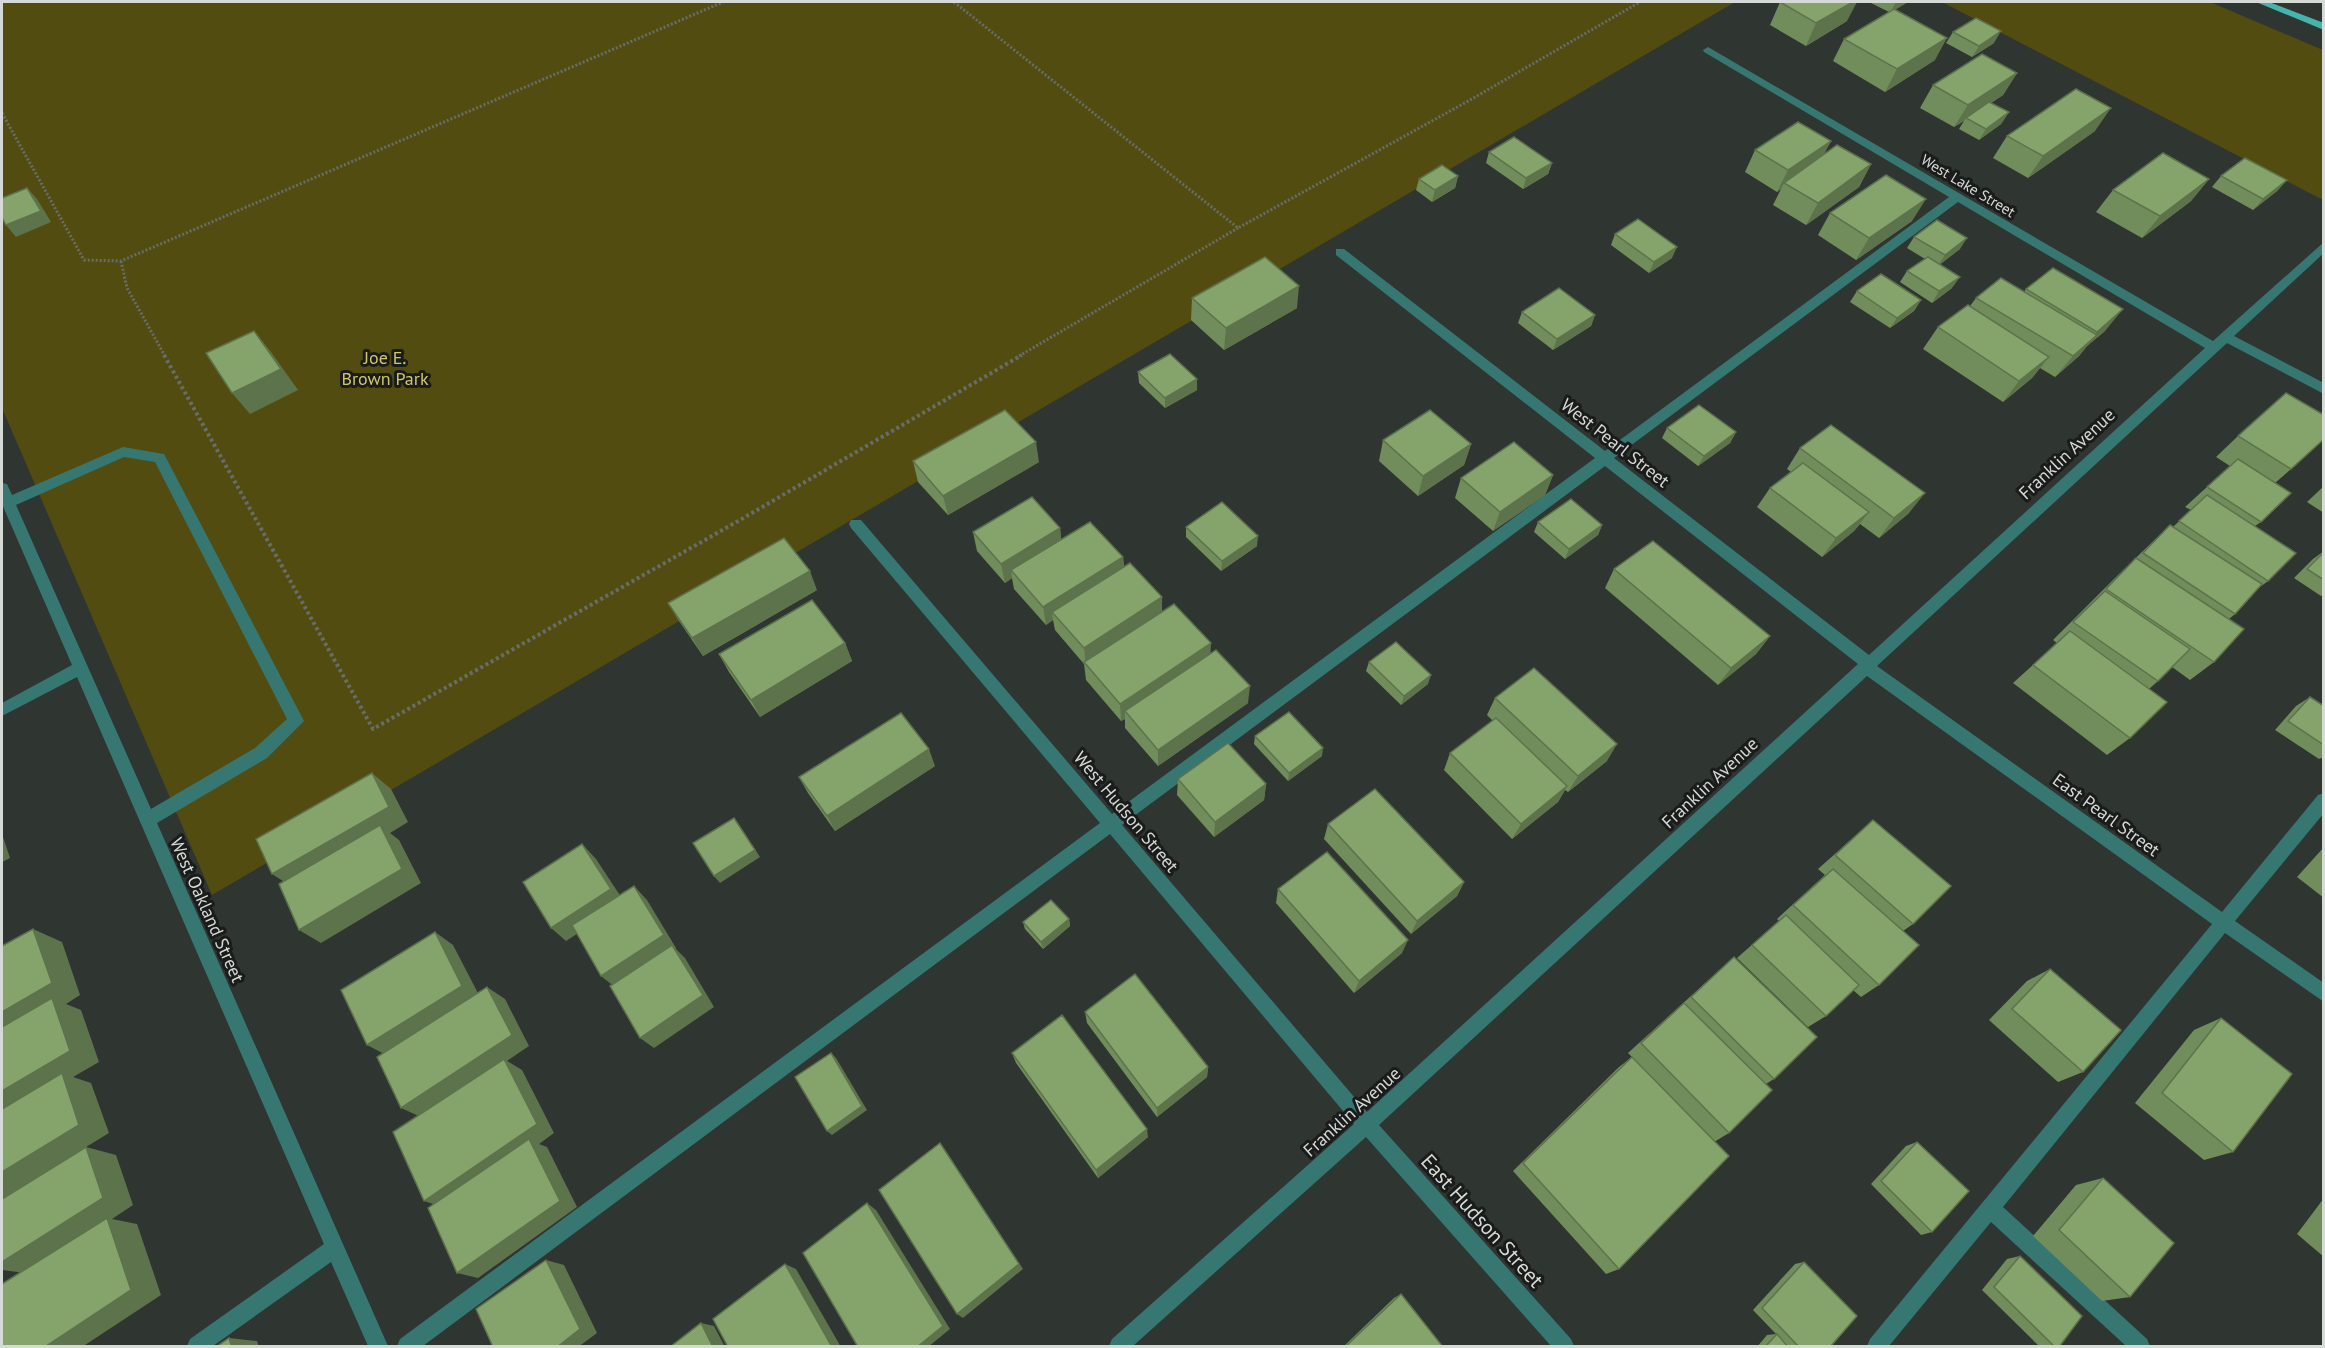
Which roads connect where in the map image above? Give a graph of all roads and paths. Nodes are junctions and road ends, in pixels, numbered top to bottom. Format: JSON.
{"nodes":[{"id":1,"x":723,"y":2,"type":"edge"},
{"id":2,"x":954,"y":2,"type":"edge"},
{"id":3,"x":1640,"y":2,"type":"edge"},
{"id":4,"x":2263,"y":2,"type":"edge"},
{"id":5,"x":2324,"y":27,"type":"edge"},
{"id":6,"x":1708,"y":50,"type":"dead end"},
{"id":7,"x":2,"y":113,"type":"edge"},
{"id":8,"x":1957,"y":197,"type":"junction"},
{"id":9,"x":1238,"y":228,"type":"junction"},
{"id":10,"x":2324,"y":246,"type":"edge"},
{"id":11,"x":1340,"y":252,"type":"dead end"},
{"id":12,"x":121,"y":261,"type":"junction"},
{"id":13,"x":2218,"y":342,"type":"junction"},
{"id":14,"x":2324,"y":389,"type":"edge"},
{"id":15,"x":1606,"y":459,"type":"junction"},
{"id":16,"x":5,"y":495,"type":"edge"},
{"id":17,"x":856,"y":524,"type":"dead end"},
{"id":18,"x":1867,"y":665,"type":"junction"},
{"id":19,"x":81,"y":668,"type":"junction"},
{"id":20,"x":2,"y":710,"type":"edge"},
{"id":21,"x":2324,"y":800,"type":"edge"},
{"id":22,"x":147,"y":820,"type":"junction"},
{"id":23,"x":1110,"y":824,"type":"junction"},
{"id":24,"x":2223,"y":923,"type":"junction"},
{"id":25,"x":2324,"y":994,"type":"edge"},
{"id":26,"x":1367,"y":1125,"type":"junction"},
{"id":27,"x":1991,"y":1209,"type":"junction"},
{"id":28,"x":334,"y":1248,"type":"junction"},
{"id":29,"x":197,"y":1347,"type":"edge"},
{"id":30,"x":378,"y":1347,"type":"edge"},
{"id":31,"x":407,"y":1347,"type":"edge"},
{"id":32,"x":1119,"y":1347,"type":"edge"},
{"id":33,"x":1564,"y":1347,"type":"edge"},
{"id":34,"x":1876,"y":1347,"type":"edge"},
{"id":35,"x":2140,"y":1347,"type":"edge"}],
"edges":[{"from":1,"to":12,"type":"path"},
{"from":2,"to":9,"type":"path"},
{"from":3,"to":9,"type":"path"},
{"from":4,"to":5,"type":"main road"},
{"from":6,"to":8,"type":"street","name":"West Lake Street"},
{"from":7,"to":12,"type":"path"},
{"from":8,"to":13,"type":"street","name":"West Lake Street"},
{"from":8,"to":15,"type":"street"},
{"from":9,"to":12,"type":"path"},
{"from":10,"to":13,"type":"street","name":"Franklin Avenue"},
{"from":11,"to":15,"type":"street","name":"West Pearl Street"},
{"from":13,"to":14,"type":"street","name":"West Lake Street"},
{"from":13,"to":18,"type":"street","name":"Franklin Avenue"},
{"from":15,"to":18,"type":"street","name":"West Pearl Street"},
{"from":15,"to":23,"type":"street"},
{"from":16,"to":19,"type":"street","name":"West Oakland Street"},
{"from":16,"to":22,"type":"street"},
{"from":17,"to":23,"type":"street","name":"West Hudson Street"},
{"from":18,"to":24,"type":"street","name":"East Pearl Street"},
{"from":18,"to":26,"type":"street","name":"Franklin Avenue"},
{"from":19,"to":20,"type":"street"},
{"from":19,"to":22,"type":"street","name":"West Oakland Street"},
{"from":21,"to":24,"type":"street"},
{"from":22,"to":28,"type":"street","name":"West Oakland Street"},
{"from":23,"to":26,"type":"street","name":"West Hudson Street"},
{"from":23,"to":31,"type":"street"},
{"from":24,"to":25,"type":"street","name":"East Pearl Street"},
{"from":24,"to":27,"type":"street"},
{"from":26,"to":32,"type":"street","name":"Franklin Avenue"},
{"from":26,"to":33,"type":"street","name":"East Hudson Street"},
{"from":27,"to":34,"type":"street"},
{"from":27,"to":35,"type":"street"},
{"from":28,"to":29,"type":"street"},
{"from":28,"to":30,"type":"street","name":"West Oakland Street"}]}
